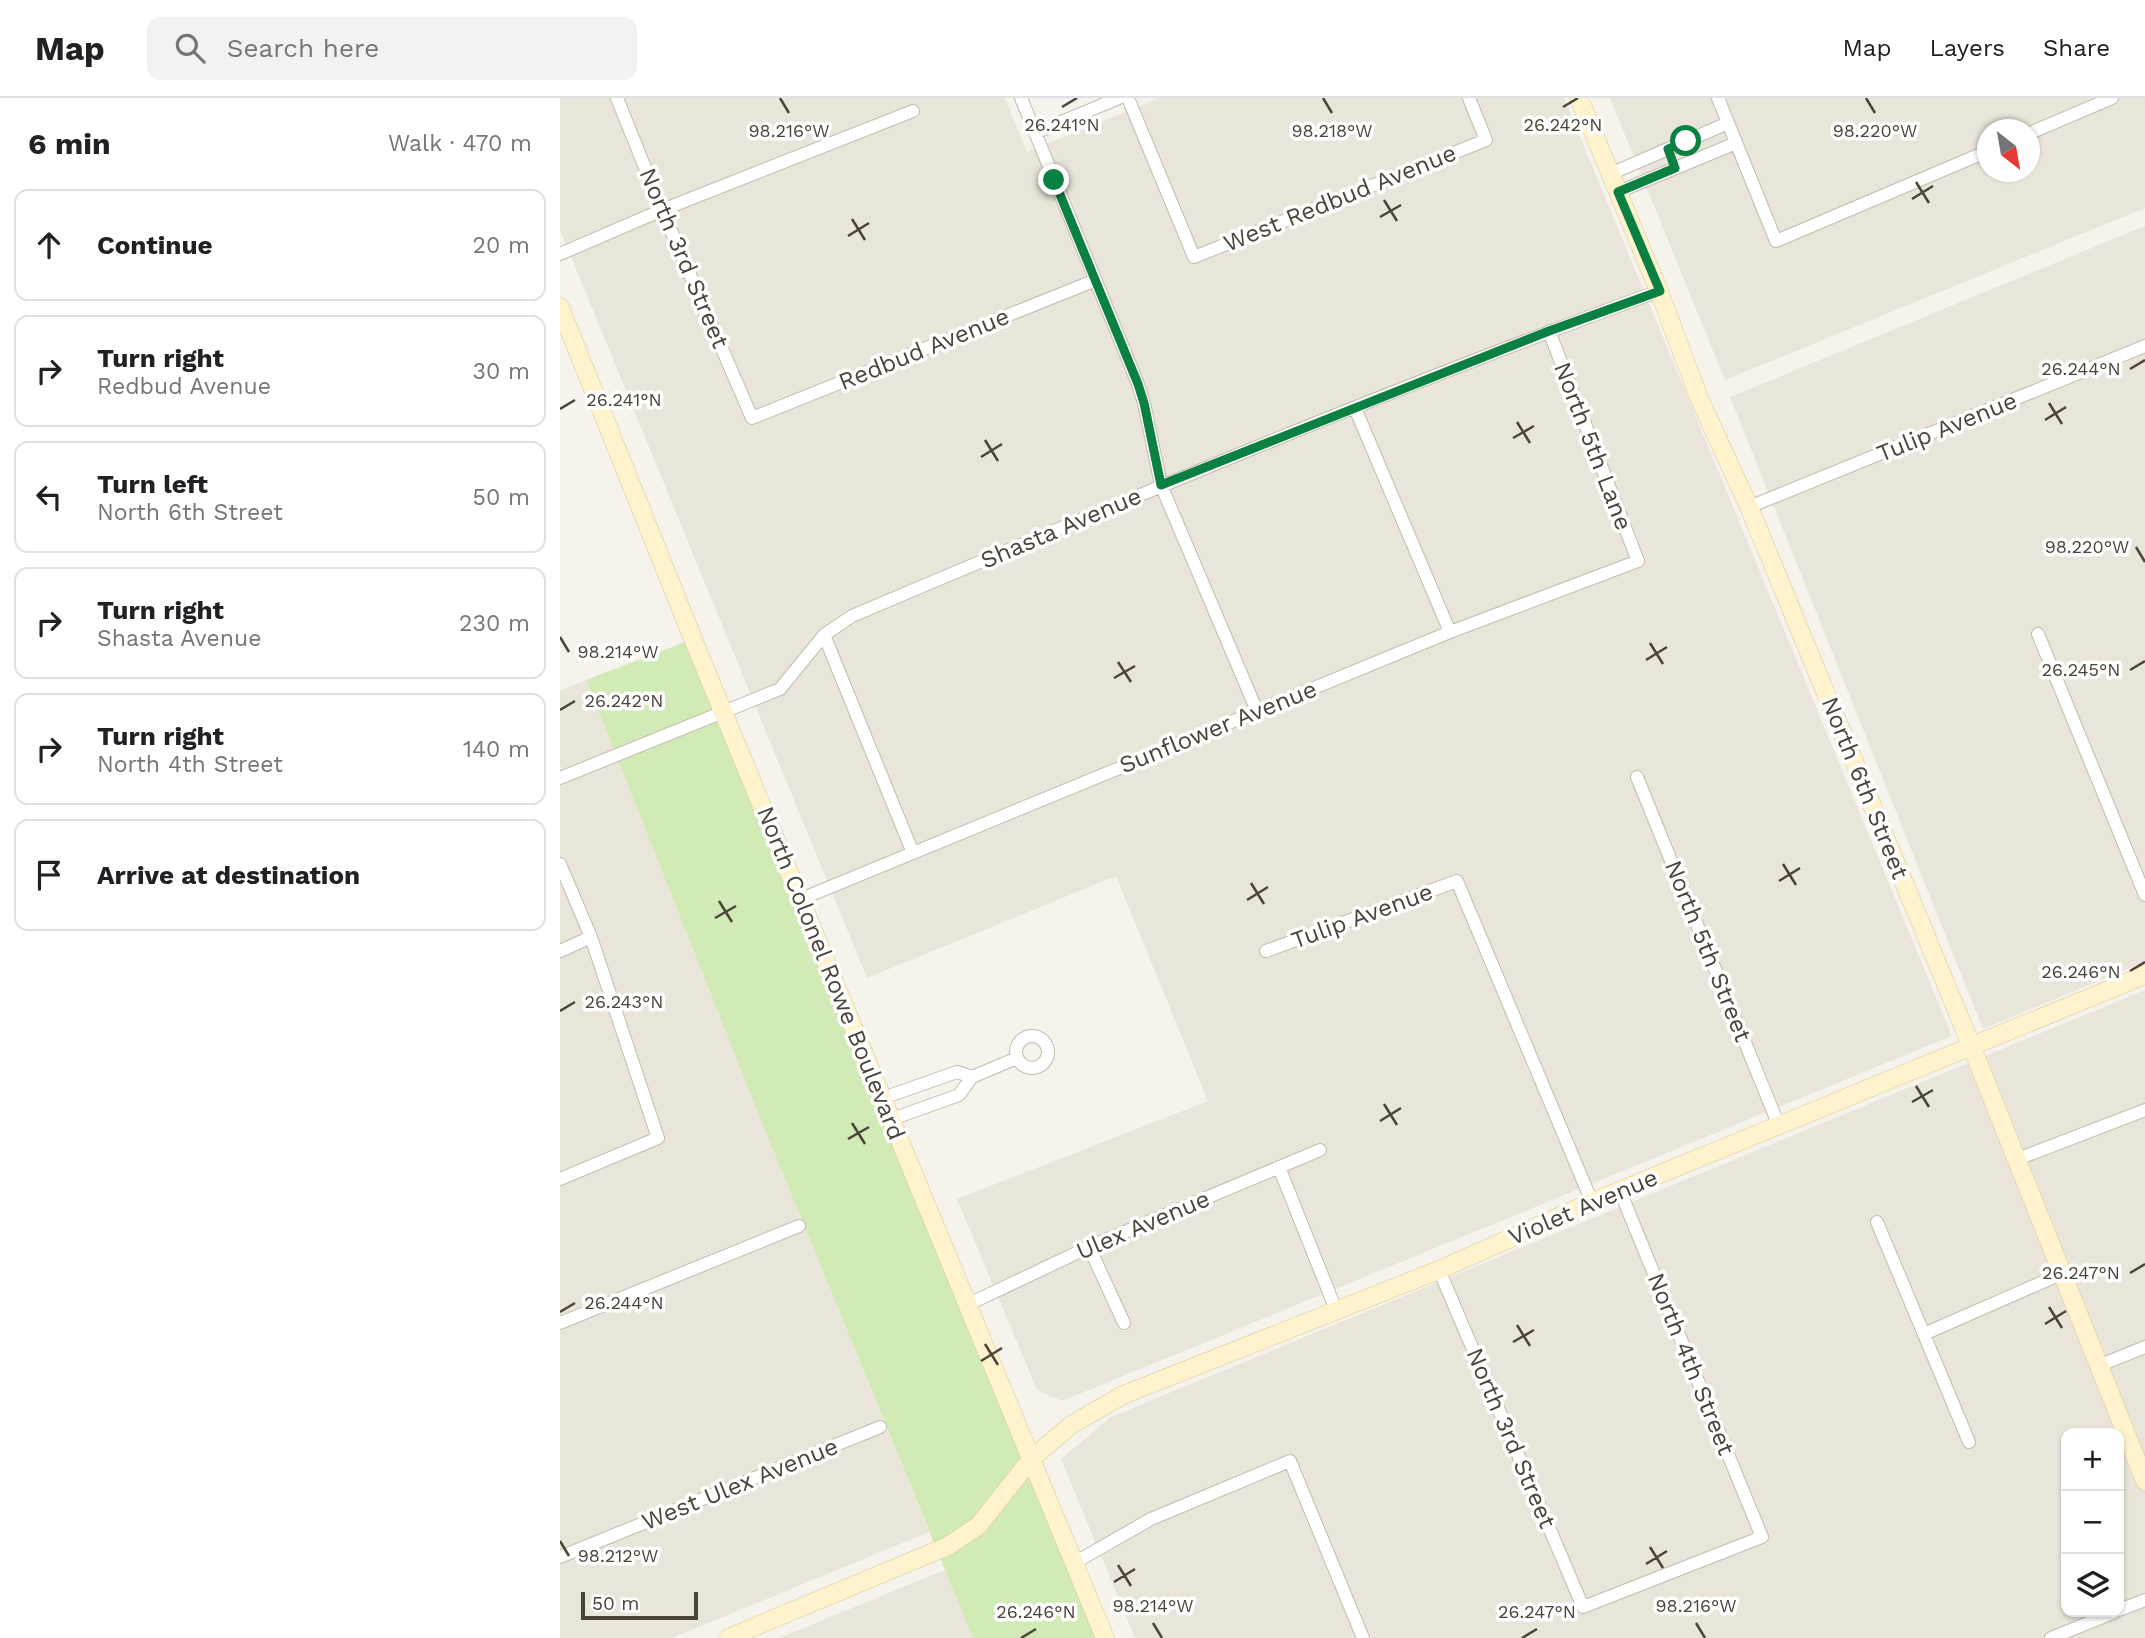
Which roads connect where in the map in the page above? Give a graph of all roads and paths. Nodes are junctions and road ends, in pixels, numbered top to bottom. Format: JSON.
{"nodes":[{"id":1,"x":617,"y":98,"type":"edge"},
{"id":2,"x":1021,"y":98,"type":"edge"},
{"id":3,"x":1119,"y":98,"type":"edge"},
{"id":4,"x":1128,"y":98,"type":"edge"},
{"id":5,"x":1469,"y":98,"type":"edge"},
{"id":6,"x":1579,"y":98,"type":"edge"},
{"id":7,"x":1718,"y":98,"type":"edge"},
{"id":8,"x":2112,"y":98,"type":"edge"},
{"id":9,"x":913,"y":111,"type":"dead end"},
{"id":10,"x":1728,"y":123,"type":"junction"},
{"id":11,"x":2040,"y":128,"type":"edge"},
{"id":12,"x":1035,"y":133,"type":"junction"},
{"id":13,"x":1736,"y":143,"type":"junction"},
{"id":14,"x":1668,"y":149,"type":"junction"},
{"id":15,"x":1977,"y":155,"type":"edge"},
{"id":16,"x":1675,"y":168,"type":"junction"},
{"id":17,"x":1610,"y":174,"type":"junction"},
{"id":18,"x":1618,"y":192,"type":"junction"},
{"id":19,"x":662,"y":210,"type":"junction"},
{"id":20,"x":560,"y":254,"type":"edge"},
{"id":21,"x":1096,"y":280,"type":"junction"},
{"id":22,"x":1660,"y":291,"type":"junction"},
{"id":23,"x":560,"y":307,"type":"edge"},
{"id":24,"x":1549,"y":331,"type":"junction"},
{"id":25,"x":2145,"y":346,"type":"edge"},
{"id":26,"x":1355,"y":408,"type":"junction"},
{"id":27,"x":752,"y":418,"type":"joint"},
{"id":28,"x":1161,"y":485,"type":"junction"},
{"id":29,"x":1749,"y":508,"type":"junction"},
{"id":30,"x":1638,"y":561,"type":"joint"},
{"id":31,"x":1450,"y":632,"type":"junction"},
{"id":32,"x":2038,"y":634,"type":"dead end"},
{"id":33,"x":824,"y":635,"type":"junction"},
{"id":34,"x":1257,"y":711,"type":"junction"},
{"id":35,"x":723,"y":712,"type":"junction"},
{"id":36,"x":1637,"y":777,"type":"dead end"},
{"id":37,"x":560,"y":779,"type":"edge"},
{"id":38,"x":913,"y":853,"type":"junction"},
{"id":39,"x":560,"y":864,"type":"edge"},
{"id":40,"x":2145,"y":895,"type":"edge"},
{"id":41,"x":801,"y":899,"type":"junction"},
{"id":42,"x":591,"y":937,"type":"junction"},
{"id":43,"x":560,"y":951,"type":"edge"},
{"id":44,"x":1266,"y":951,"type":"dead end"},
{"id":45,"x":2145,"y":975,"type":"edge"},
{"id":46,"x":1971,"y":1045,"type":"junction"},
{"id":47,"x":1017,"y":1058,"type":"dead end"},
{"id":48,"x":972,"y":1077,"type":"junction"},
{"id":49,"x":883,"y":1098,"type":"junction"},
{"id":50,"x":2145,"y":1110,"type":"edge"},
{"id":51,"x":892,"y":1119,"type":"junction"},
{"id":52,"x":1779,"y":1125,"type":"junction"},
{"id":53,"x":1320,"y":1150,"type":"dead end"},
{"id":54,"x":2015,"y":1160,"type":"junction"},
{"id":55,"x":1279,"y":1167,"type":"junction"},
{"id":56,"x":560,"y":1179,"type":"edge"},
{"id":57,"x":1620,"y":1191,"type":"junction"},
{"id":58,"x":1592,"y":1202,"type":"junction"},
{"id":59,"x":1877,"y":1222,"type":"dead end"},
{"id":60,"x":799,"y":1226,"type":"dead end"},
{"id":61,"x":1090,"y":1247,"type":"junction"},
{"id":62,"x":1439,"y":1269,"type":"junction"},
{"id":63,"x":2061,"y":1274,"type":"junction"},
{"id":64,"x":969,"y":1304,"type":"junction"},
{"id":65,"x":1336,"y":1310,"type":"junction"},
{"id":66,"x":560,"y":1323,"type":"edge"},
{"id":67,"x":1124,"y":1323,"type":"dead end"},
{"id":68,"x":1924,"y":1334,"type":"junction"},
{"id":69,"x":2145,"y":1347,"type":"edge"},
{"id":70,"x":2098,"y":1366,"type":"junction"},
{"id":71,"x":880,"y":1427,"type":"dead end"},
{"id":72,"x":1969,"y":1442,"type":"dead end"},
{"id":73,"x":1032,"y":1458,"type":"junction"},
{"id":74,"x":2145,"y":1481,"type":"edge"},
{"id":75,"x":560,"y":1557,"type":"edge"},
{"id":76,"x":1074,"y":1563,"type":"junction"},
{"id":77,"x":2145,"y":1600,"type":"edge"},
{"id":78,"x":1583,"y":1607,"type":"joint"},
{"id":79,"x":2124,"y":1608,"type":"edge"},
{"id":80,"x":2107,"y":1617,"type":"edge"},
{"id":81,"x":2083,"y":1632,"type":"edge"},
{"id":82,"x":728,"y":1638,"type":"edge"},
{"id":83,"x":1105,"y":1638,"type":"edge"},
{"id":84,"x":1363,"y":1638,"type":"edge"},
{"id":85,"x":2051,"y":1638,"type":"edge"}],
"edges":[{"from":1,"to":19,"type":"street","name":"North 3rd Street"},
{"from":2,"to":12,"type":"street"},
{"from":3,"to":12,"type":"street"},
{"from":4,"to":5,"type":"street","name":"West Redbud Avenue"},
{"from":6,"to":17,"type":"street","name":"North 6th Street"},
{"from":7,"to":10,"type":"street"},
{"from":8,"to":11,"type":"street"},
{"from":9,"to":19,"type":"street"},
{"from":10,"to":13,"type":"street"},
{"from":10,"to":14,"type":"street"},
{"from":12,"to":21,"type":"street"},
{"from":13,"to":15,"type":"street"},
{"from":13,"to":16,"type":"street"},
{"from":14,"to":16,"type":"street"},
{"from":14,"to":17,"type":"street"},
{"from":16,"to":18,"type":"street"},
{"from":17,"to":18,"type":"street","name":"North 6th Street"},
{"from":18,"to":22,"type":"street","name":"North 6th Street"},
{"from":19,"to":20,"type":"street"},
{"from":19,"to":27,"type":"street","name":"North 3rd Street"},
{"from":21,"to":27,"type":"street","name":"Redbud Avenue"},
{"from":21,"to":28,"type":"street"},
{"from":22,"to":24,"type":"street","name":"Shasta Avenue"},
{"from":22,"to":29,"type":"street","name":"North 6th Street"},
{"from":23,"to":35,"type":"street","name":"North Colonel Rowe Boulevard"},
{"from":24,"to":26,"type":"street","name":"Shasta Avenue"},
{"from":24,"to":30,"type":"street","name":"North 5th Lane"},
{"from":25,"to":29,"type":"street","name":"Tulip Avenue"},
{"from":26,"to":28,"type":"street","name":"Shasta Avenue"},
{"from":26,"to":31,"type":"street"},
{"from":28,"to":33,"type":"street","name":"Shasta Avenue"},
{"from":28,"to":34,"type":"street"},
{"from":29,"to":46,"type":"street","name":"North 6th Street"},
{"from":30,"to":31,"type":"street","name":"Sunflower Avenue"},
{"from":31,"to":34,"type":"street","name":"Sunflower Avenue"},
{"from":32,"to":40,"type":"street"},
{"from":33,"to":35,"type":"street","name":"Shasta Avenue"},
{"from":33,"to":38,"type":"street"},
{"from":34,"to":38,"type":"street","name":"Sunflower Avenue"},
{"from":35,"to":37,"type":"street","name":"Shasta Avenue"},
{"from":35,"to":41,"type":"street","name":"North Colonel Rowe Boulevard"},
{"from":36,"to":52,"type":"street","name":"North 5th Street"},
{"from":38,"to":41,"type":"street","name":"Sunflower Avenue"},
{"from":39,"to":42,"type":"street"},
{"from":41,"to":49,"type":"street","name":"North Colonel Rowe Boulevard"},
{"from":42,"to":43,"type":"street"},
{"from":42,"to":56,"type":"street"},
{"from":44,"to":58,"type":"street","name":"Tulip Avenue"},
{"from":45,"to":46,"type":"street","name":"Violet Avenue"},
{"from":46,"to":52,"type":"street","name":"Violet Avenue"},
{"from":46,"to":54,"type":"street","name":"North 6th Street"},
{"from":47,"to":48,"type":"street"},
{"from":48,"to":49,"type":"street"},
{"from":48,"to":51,"type":"street"},
{"from":49,"to":51,"type":"street","name":"North Colonel Rowe Boulevard"},
{"from":50,"to":54,"type":"street"},
{"from":51,"to":64,"type":"street","name":"North Colonel Rowe Boulevard"},
{"from":52,"to":57,"type":"street","name":"Violet Avenue"},
{"from":53,"to":55,"type":"street","name":"Ulex Avenue"},
{"from":54,"to":63,"type":"street","name":"North 6th Street"},
{"from":55,"to":61,"type":"street","name":"Ulex Avenue"},
{"from":55,"to":65,"type":"street"},
{"from":57,"to":58,"type":"street","name":"Violet Avenue"},
{"from":57,"to":78,"type":"street","name":"North 4th Street"},
{"from":58,"to":62,"type":"street","name":"Violet Avenue"},
{"from":59,"to":68,"type":"street"},
{"from":60,"to":66,"type":"street"},
{"from":61,"to":64,"type":"street","name":"Ulex Avenue"},
{"from":61,"to":67,"type":"street"},
{"from":62,"to":65,"type":"street","name":"Violet Avenue"},
{"from":62,"to":78,"type":"street","name":"North 3rd Street"},
{"from":63,"to":68,"type":"street"},
{"from":63,"to":70,"type":"street","name":"North 6th Street"},
{"from":64,"to":73,"type":"street","name":"North Colonel Rowe Boulevard"},
{"from":65,"to":73,"type":"street","name":"Violet Avenue"},
{"from":68,"to":72,"type":"street"},
{"from":69,"to":70,"type":"street"},
{"from":70,"to":74,"type":"street","name":"North 6th Street"},
{"from":71,"to":75,"type":"street","name":"West Ulex Avenue"},
{"from":73,"to":76,"type":"street","name":"North Colonel Rowe Boulevard"},
{"from":73,"to":82,"type":"street","name":"Violet Avenue"},
{"from":76,"to":83,"type":"street","name":"North Colonel Rowe Boulevard"},
{"from":76,"to":84,"type":"street"},
{"from":77,"to":79,"type":"street"},
{"from":80,"to":81,"type":"street"},
{"from":81,"to":85,"type":"street"}]}
